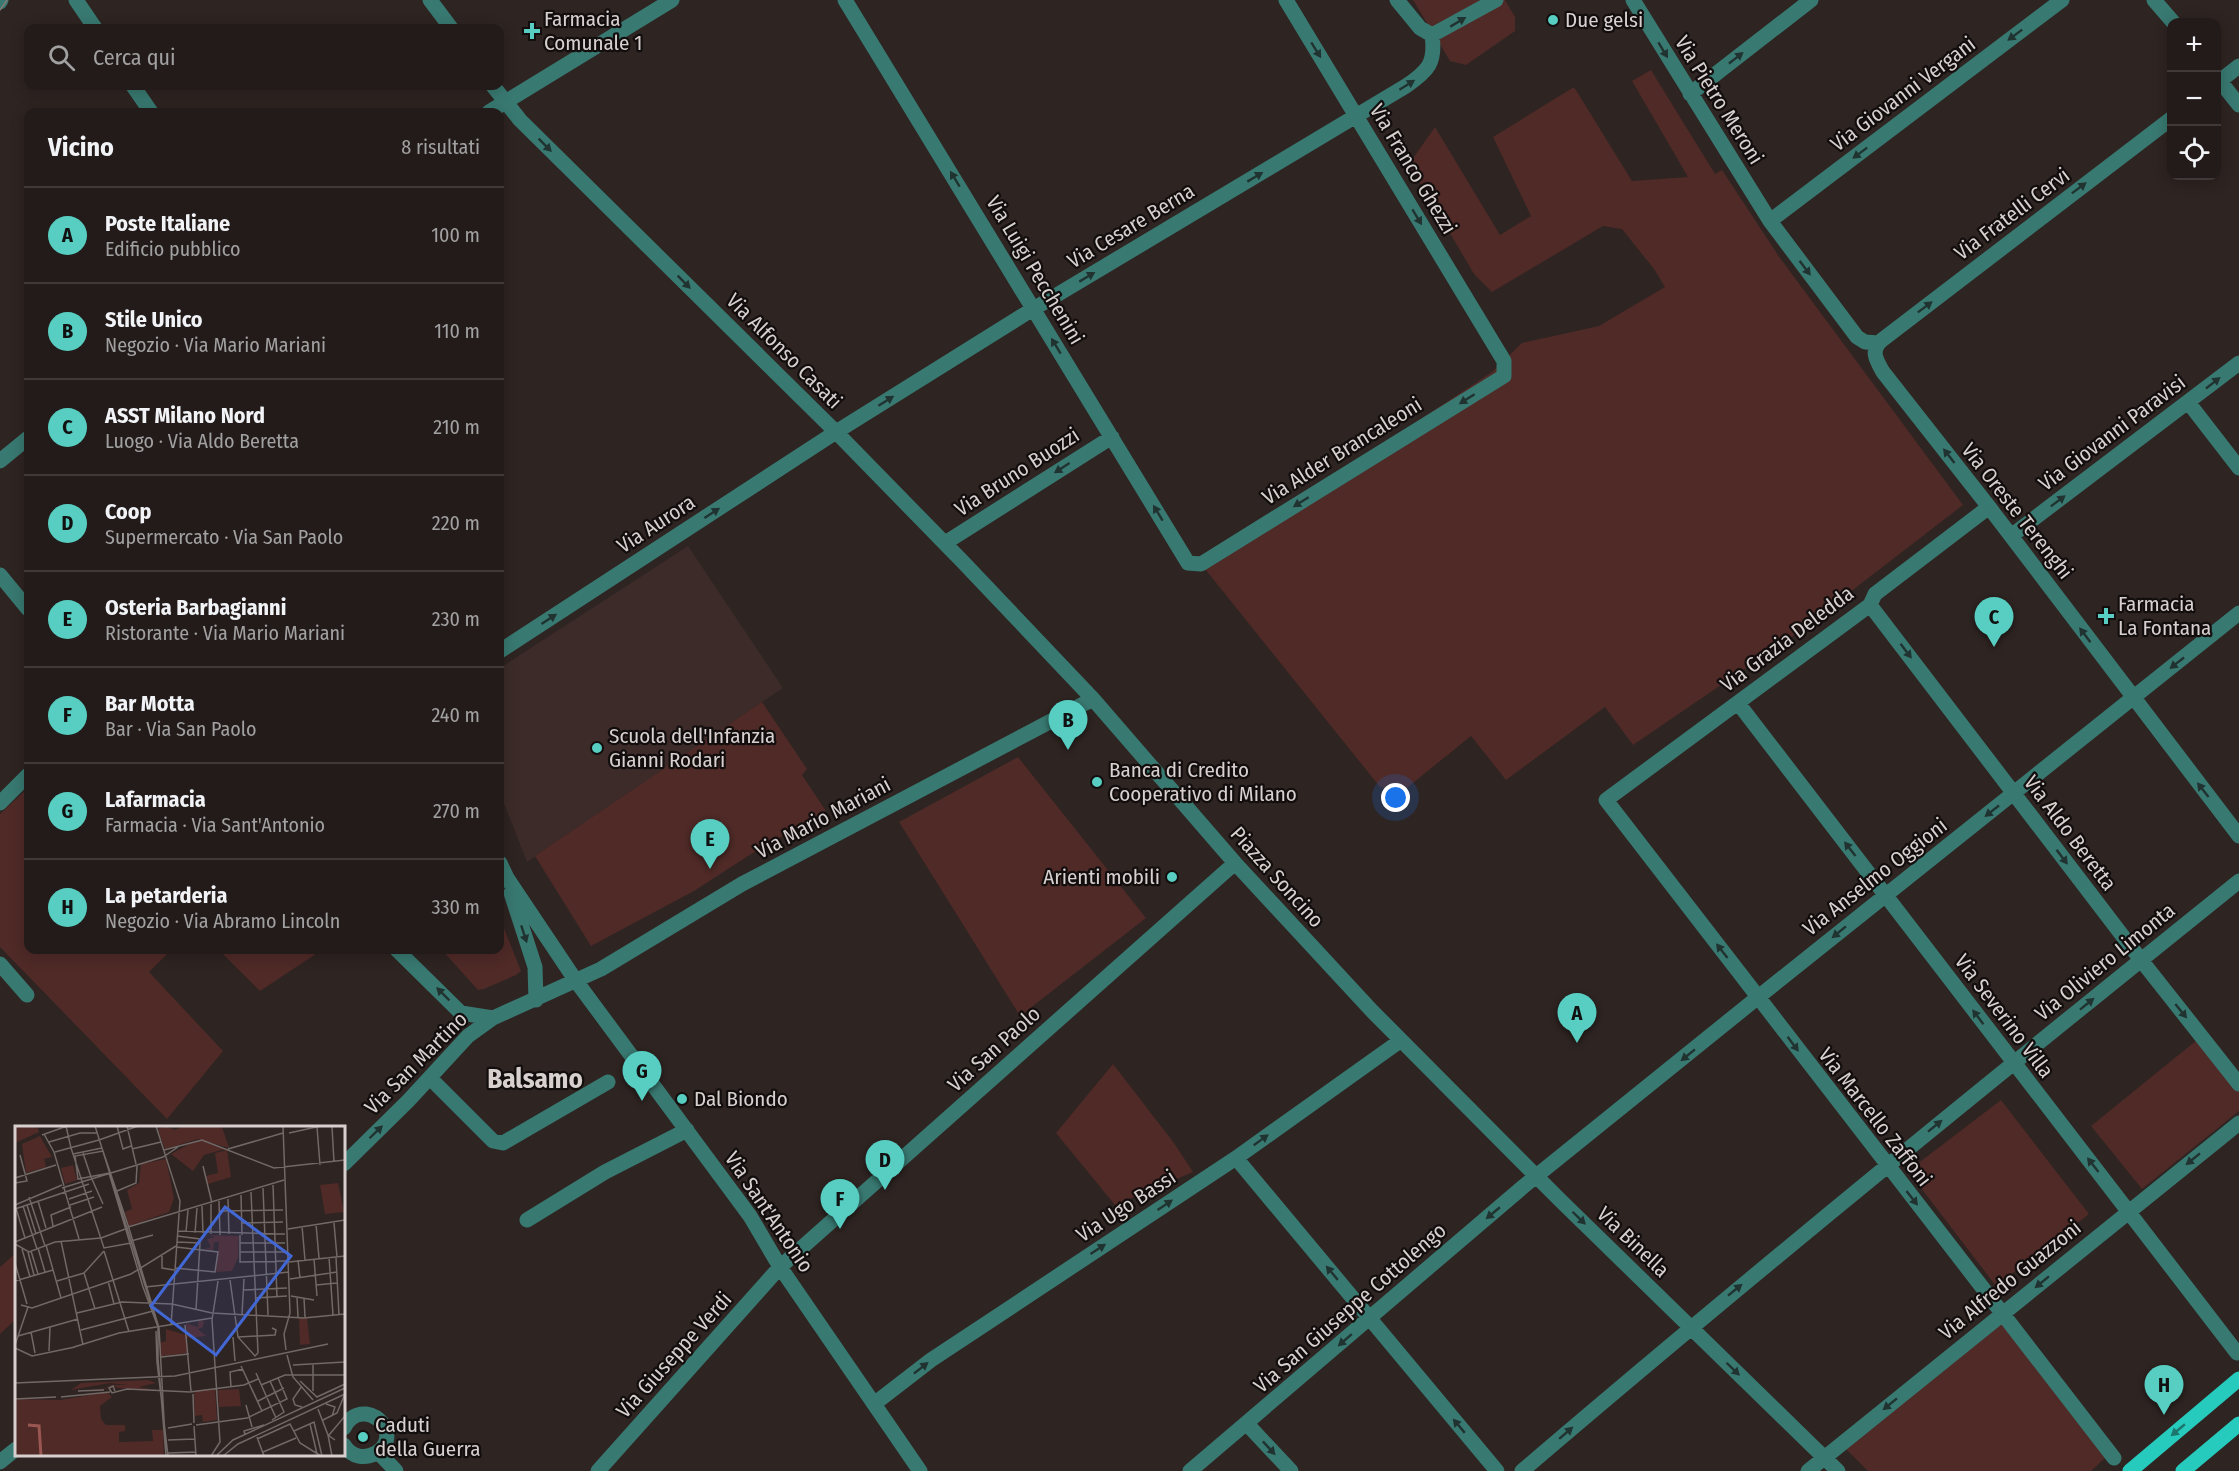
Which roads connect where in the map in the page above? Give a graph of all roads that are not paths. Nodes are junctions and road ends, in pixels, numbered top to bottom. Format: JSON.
{"nodes":[{"id":1,"x":76,"y":0,"type":"edge"},
{"id":2,"x":430,"y":0,"type":"edge"},
{"id":3,"x":672,"y":0,"type":"edge"},
{"id":4,"x":845,"y":0,"type":"edge"},
{"id":5,"x":1286,"y":0,"type":"edge"},
{"id":6,"x":1397,"y":0,"type":"edge"},
{"id":7,"x":1496,"y":0,"type":"edge"},
{"id":8,"x":1633,"y":0,"type":"edge"},
{"id":9,"x":1811,"y":0,"type":"edge"},
{"id":10,"x":2062,"y":0,"type":"edge"},
{"id":11,"x":2154,"y":0,"type":"edge"},
{"id":12,"x":2170,"y":18,"type":"edge"},
{"id":13,"x":92,"y":24,"type":"edge"},
{"id":14,"x":448,"y":24,"type":"edge"},
{"id":15,"x":1431,"y":35,"type":"junction"},
{"id":16,"x":2239,"y":66,"type":"edge"},
{"id":17,"x":2221,"y":78,"type":"edge"},
{"id":18,"x":2221,"y":84,"type":"edge"},
{"id":19,"x":136,"y":90,"type":"edge"},
{"id":20,"x":496,"y":90,"type":"edge"},
{"id":21,"x":1690,"y":94,"type":"junction"},
{"id":22,"x":505,"y":102,"type":"junction"},
{"id":23,"x":2239,"y":105,"type":"edge"},
{"id":24,"x":149,"y":108,"type":"edge"},
{"id":25,"x":495,"y":108,"type":"edge"},
{"id":26,"x":1357,"y":115,"type":"junction"},
{"id":27,"x":2167,"y":122,"type":"edge"},
{"id":28,"x":1770,"y":221,"type":"junction"},
{"id":29,"x":1034,"y":308,"type":"junction"},
{"id":30,"x":1878,"y":343,"type":"junction"},
{"id":31,"x":1504,"y":361,"type":"joint"},
{"id":32,"x":2239,"y":363,"type":"edge"},
{"id":33,"x":2188,"y":402,"type":"junction"},
{"id":34,"x":836,"y":432,"type":"junction"},
{"id":35,"x":1112,"y":437,"type":"junction"},
{"id":36,"x":24,"y":441,"type":"edge"},
{"id":37,"x":0,"y":461,"type":"edge"},
{"id":38,"x":2239,"y":468,"type":"edge"},
{"id":39,"x":1989,"y":507,"type":"junction"},
{"id":40,"x":2011,"y":536,"type":"junction"},
{"id":41,"x":945,"y":543,"type":"junction"},
{"id":42,"x":1188,"y":562,"type":"joint"},
{"id":43,"x":0,"y":575,"type":"edge"},
{"id":44,"x":24,"y":604,"type":"edge"},
{"id":45,"x":1870,"y":605,"type":"junction"},
{"id":46,"x":2239,"y":613,"type":"edge"},
{"id":47,"x":1029,"y":632,"type":"joint"},
{"id":48,"x":504,"y":648,"type":"edge"},
{"id":49,"x":2133,"y":698,"type":"junction"},
{"id":50,"x":1093,"y":699,"type":"junction"},
{"id":51,"x":1738,"y":703,"type":"junction"},
{"id":52,"x":24,"y":779,"type":"edge"},
{"id":53,"x":2014,"y":793,"type":"junction"},
{"id":54,"x":1606,"y":800,"type":"joint"},
{"id":55,"x":0,"y":803,"type":"edge"},
{"id":56,"x":2239,"y":836,"type":"edge"},
{"id":57,"x":1235,"y":863,"type":"junction"},
{"id":58,"x":504,"y":872,"type":"edge"},
{"id":59,"x":507,"y":878,"type":"junction"},
{"id":60,"x":2239,"y":881,"type":"edge"},
{"id":61,"x":1886,"y":895,"type":"junction"},
{"id":62,"x":402,"y":954,"type":"edge"},
{"id":63,"x":2140,"y":960,"type":"junction"},
{"id":64,"x":0,"y":964,"type":"edge"},
{"id":65,"x":576,"y":981,"type":"junction"},
{"id":66,"x":27,"y":995,"type":"dead end"},
{"id":67,"x":1757,"y":998,"type":"junction"},
{"id":68,"x":536,"y":1000,"type":"junction"},
{"id":69,"x":462,"y":1013,"type":"junction"},
{"id":70,"x":493,"y":1018,"type":"junction"},
{"id":71,"x":468,"y":1036,"type":"junction"},
{"id":72,"x":1400,"y":1041,"type":"junction"},
{"id":73,"x":2013,"y":1064,"type":"junction"},
{"id":74,"x":430,"y":1078,"type":"junction"},
{"id":75,"x":608,"y":1082,"type":"dead end"},
{"id":76,"x":2239,"y":1084,"type":"edge"},
{"id":77,"x":2239,"y":1123,"type":"edge"},
{"id":78,"x":687,"y":1130,"type":"junction"},
{"id":79,"x":1236,"y":1158,"type":"junction"},
{"id":80,"x":345,"y":1163,"type":"edge"},
{"id":81,"x":1886,"y":1166,"type":"junction"},
{"id":82,"x":1538,"y":1176,"type":"junction"},
{"id":83,"x":2130,"y":1211,"type":"junction"},
{"id":84,"x":527,"y":1220,"type":"dead end"},
{"id":85,"x":780,"y":1267,"type":"junction"},
{"id":86,"x":2002,"y":1314,"type":"junction"},
{"id":87,"x":1370,"y":1318,"type":"junction"},
{"id":88,"x":1690,"y":1327,"type":"junction"},
{"id":89,"x":2237,"y":1353,"type":"dead end"},
{"id":90,"x":2239,"y":1378,"type":"edge"},
{"id":91,"x":874,"y":1404,"type":"junction"},
{"id":92,"x":1247,"y":1424,"type":"junction"},
{"id":93,"x":2239,"y":1424,"type":"edge"},
{"id":94,"x":345,"y":1427,"type":"edge"},
{"id":95,"x":345,"y":1446,"type":"edge"},
{"id":96,"x":15,"y":1450,"type":"edge"},
{"id":97,"x":379,"y":1453,"type":"junction"},
{"id":98,"x":1824,"y":1458,"type":"junction"},
{"id":99,"x":2114,"y":1458,"type":"dead end"},
{"id":100,"x":0,"y":1462,"type":"edge"},
{"id":101,"x":396,"y":1471,"type":"edge"},
{"id":102,"x":598,"y":1471,"type":"edge"},
{"id":103,"x":920,"y":1471,"type":"edge"},
{"id":104,"x":1190,"y":1471,"type":"edge"},
{"id":105,"x":1291,"y":1471,"type":"edge"},
{"id":106,"x":1497,"y":1471,"type":"edge"},
{"id":107,"x":1522,"y":1471,"type":"edge"},
{"id":108,"x":1808,"y":1471,"type":"edge"},
{"id":109,"x":1838,"y":1471,"type":"edge"},
{"id":110,"x":2130,"y":1471,"type":"edge"},
{"id":111,"x":2184,"y":1471,"type":"edge"}],
"edges":[{"from":1,"to":13,"type":"street"},
{"from":2,"to":14,"type":"street"},
{"from":3,"to":22,"type":"street"},
{"from":29,"to":4,"type":"street","name":"Via Luigi Pecchenini","one_way":true},
{"from":5,"to":26,"type":"street","name":"Via Franco Ghezzi","one_way":true},
{"from":6,"to":15,"type":"street"},
{"from":15,"to":7,"type":"street","one_way":true},
{"from":8,"to":21,"type":"street","name":"Via Pietro Meroni","one_way":true},
{"from":21,"to":9,"type":"street","one_way":true},
{"from":10,"to":28,"type":"street","name":"Via Giovanni Vergani","one_way":true},
{"from":11,"to":12,"type":"street"},
{"from":26,"to":15,"type":"street","name":"Via Cesare Berna","one_way":true},
{"from":16,"to":17,"type":"street"},
{"from":18,"to":23,"type":"street"},
{"from":19,"to":24,"type":"street"},
{"from":20,"to":22,"type":"street","name":"Via Alfonso Casati"},
{"from":21,"to":28,"type":"street","name":"Via Pietro Meroni"},
{"from":22,"to":25,"type":"street"},
{"from":22,"to":34,"type":"street","name":"Via Alfonso Casati","one_way":true},
{"from":29,"to":26,"type":"street","name":"Via Cesare Berna","one_way":true},
{"from":26,"to":31,"type":"street","name":"Via Franco Ghezzi","one_way":true},
{"from":30,"to":27,"type":"street","name":"Via Fratelli Cervi","one_way":true},
{"from":28,"to":30,"type":"street","one_way":true},
{"from":34,"to":29,"type":"street","name":"Via Cesare Berna","one_way":true},
{"from":35,"to":29,"type":"street","name":"Via Luigi Pecchenini","one_way":true},
{"from":39,"to":30,"type":"street","name":"Via Oreste Terenghi","one_way":true},
{"from":31,"to":42,"type":"street","name":"Via Alder Brancaleoni","one_way":true},
{"from":33,"to":32,"type":"street","name":"Via Giovanni Paravisi","one_way":true},
{"from":33,"to":38,"type":"street"},
{"from":40,"to":33,"type":"street","name":"Via Giovanni Paravisi","one_way":true},
{"from":34,"to":41,"type":"street","name":"Via Alfonso Casati"},
{"from":48,"to":34,"type":"street","name":"Via Aurora","one_way":true},
{"from":35,"to":41,"type":"street","name":"Via Bruno Buozzi","one_way":true},
{"from":42,"to":35,"type":"street","name":"Via Luigi Pecchenini","one_way":true},
{"from":36,"to":37,"type":"street"},
{"from":39,"to":40,"type":"street","name":"Via Oreste Terenghi"},
{"from":39,"to":45,"type":"street","name":"Via Grazia Deledda"},
{"from":49,"to":40,"type":"street","name":"Via Oreste Terenghi","one_way":true},
{"from":41,"to":47,"type":"street","name":"Via Alfonso Casati"},
{"from":43,"to":44,"type":"street"},
{"from":45,"to":51,"type":"street","name":"Via Grazia Deledda"},
{"from":45,"to":53,"type":"street","name":"Via Aldo Beretta","one_way":true},
{"from":46,"to":49,"type":"street","name":"Via Anselmo Oggioni","one_way":true},
{"from":47,"to":50,"type":"street","name":"Piazza Soncino"},
{"from":49,"to":53,"type":"street","name":"Via Anselmo Oggioni"},
{"from":56,"to":49,"type":"street","name":"Via Oreste Terenghi","one_way":true},
{"from":50,"to":57,"type":"street","name":"Piazza Soncino"},
{"from":50,"to":65,"type":"street","name":"Via Mario Mariani"},
{"from":51,"to":54,"type":"street","name":"Via Grazia Deledda"},
{"from":61,"to":51,"type":"street","name":"Via Severino Villa","one_way":true},
{"from":52,"to":55,"type":"street"},
{"from":53,"to":61,"type":"street","name":"Via Anselmo Oggioni","one_way":true},
{"from":53,"to":63,"type":"street","name":"Via Aldo Beretta","one_way":true},
{"from":67,"to":54,"type":"street","name":"Via Marcello Zaffoni","one_way":true},
{"from":57,"to":72,"type":"street","name":"Piazza Soncino"},
{"from":57,"to":85,"type":"street","name":"Via San Paolo"},
{"from":58,"to":59,"type":"street"},
{"from":59,"to":65,"type":"street","name":"Via Sant'Antonio"},
{"from":59,"to":68,"type":"street","one_way":true},
{"from":60,"to":63,"type":"street","name":"Via Oliviero Limonta"},
{"from":61,"to":67,"type":"street","name":"Via Anselmo Oggioni","one_way":true},
{"from":73,"to":61,"type":"street","name":"Via Severino Villa","one_way":true},
{"from":69,"to":62,"type":"street","one_way":true},
{"from":73,"to":63,"type":"street","name":"Via Oliviero Limonta","one_way":true},
{"from":63,"to":76,"type":"street","name":"Via Aldo Beretta","one_way":true},
{"from":64,"to":66,"type":"street"},
{"from":65,"to":68,"type":"street","name":"Via Mario Mariani"},
{"from":65,"to":78,"type":"street","name":"Via Sant'Antonio"},
{"from":67,"to":81,"type":"street","name":"Via Marcello Zaffoni","one_way":true},
{"from":67,"to":82,"type":"street","name":"Via Anselmo Oggioni","one_way":true},
{"from":68,"to":70,"type":"street","name":"Via San Martino"},
{"from":69,"to":70,"type":"street"},
{"from":69,"to":71,"type":"street"},
{"from":70,"to":71,"type":"street","name":"Via San Martino"},
{"from":71,"to":74,"type":"street","name":"Via San Martino"},
{"from":79,"to":72,"type":"street","name":"Via Ugo Bassi","one_way":true},
{"from":72,"to":82,"type":"street","name":"Via Binella"},
{"from":81,"to":73,"type":"street","name":"Via Oliviero Limonta","one_way":true},
{"from":83,"to":73,"type":"street","name":"Via Severino Villa","one_way":true},
{"from":74,"to":75,"type":"street"},
{"from":80,"to":74,"type":"street","name":"Via San Martino","one_way":true},
{"from":77,"to":83,"type":"street","name":"Via Alfredo Guazzoni","one_way":true},
{"from":78,"to":84,"type":"street"},
{"from":78,"to":85,"type":"street","name":"Via Sant'Antonio"},
{"from":87,"to":79,"type":"street","one_way":true},
{"from":91,"to":79,"type":"street","name":"Via Ugo Bassi","one_way":true},
{"from":81,"to":86,"type":"street","name":"Via Marcello Zaffoni","one_way":true},
{"from":88,"to":81,"type":"street","name":"Via Oliviero Limonta","one_way":true},
{"from":82,"to":87,"type":"street","name":"Via San Giuseppe Cottolengo","one_way":true},
{"from":82,"to":88,"type":"street","name":"Via Binella","one_way":true},
{"from":83,"to":86,"type":"street","name":"Via Alfredo Guazzoni","one_way":true},
{"from":83,"to":89,"type":"street","name":"Via Severino Villa"},
{"from":85,"to":91,"type":"street","name":"Via Sant'Antonio"},
{"from":85,"to":102,"type":"street","name":"Via Giuseppe Verdi"},
{"from":86,"to":98,"type":"street","name":"Via Alfredo Guazzoni","one_way":true},
{"from":86,"to":99,"type":"street","name":"Via Marcello Zaffoni"},
{"from":87,"to":92,"type":"street","name":"Via San Giuseppe Cottolengo","one_way":true},
{"from":106,"to":87,"type":"street","one_way":true},
{"from":88,"to":98,"type":"street","name":"Via Binella","one_way":true},
{"from":107,"to":88,"type":"street","name":"Via Oliviero Limonta","one_way":true},
{"from":90,"to":110,"type":"main road","one_way":true},
{"from":91,"to":103,"type":"street","name":"Via Sant'Antonio"},
{"from":92,"to":104,"type":"street","name":"Via San Giuseppe Cottolengo"},
{"from":92,"to":105,"type":"street","one_way":true},
{"from":93,"to":111,"type":"main road"},
{"from":94,"to":97,"type":"street"},
{"from":95,"to":97,"type":"street"},
{"from":96,"to":100,"type":"street"},
{"from":97,"to":101,"type":"street"},
{"from":98,"to":108,"type":"street","name":"Via Alfredo Guazzoni"},
{"from":98,"to":109,"type":"street","name":"Via Binella"}]}
